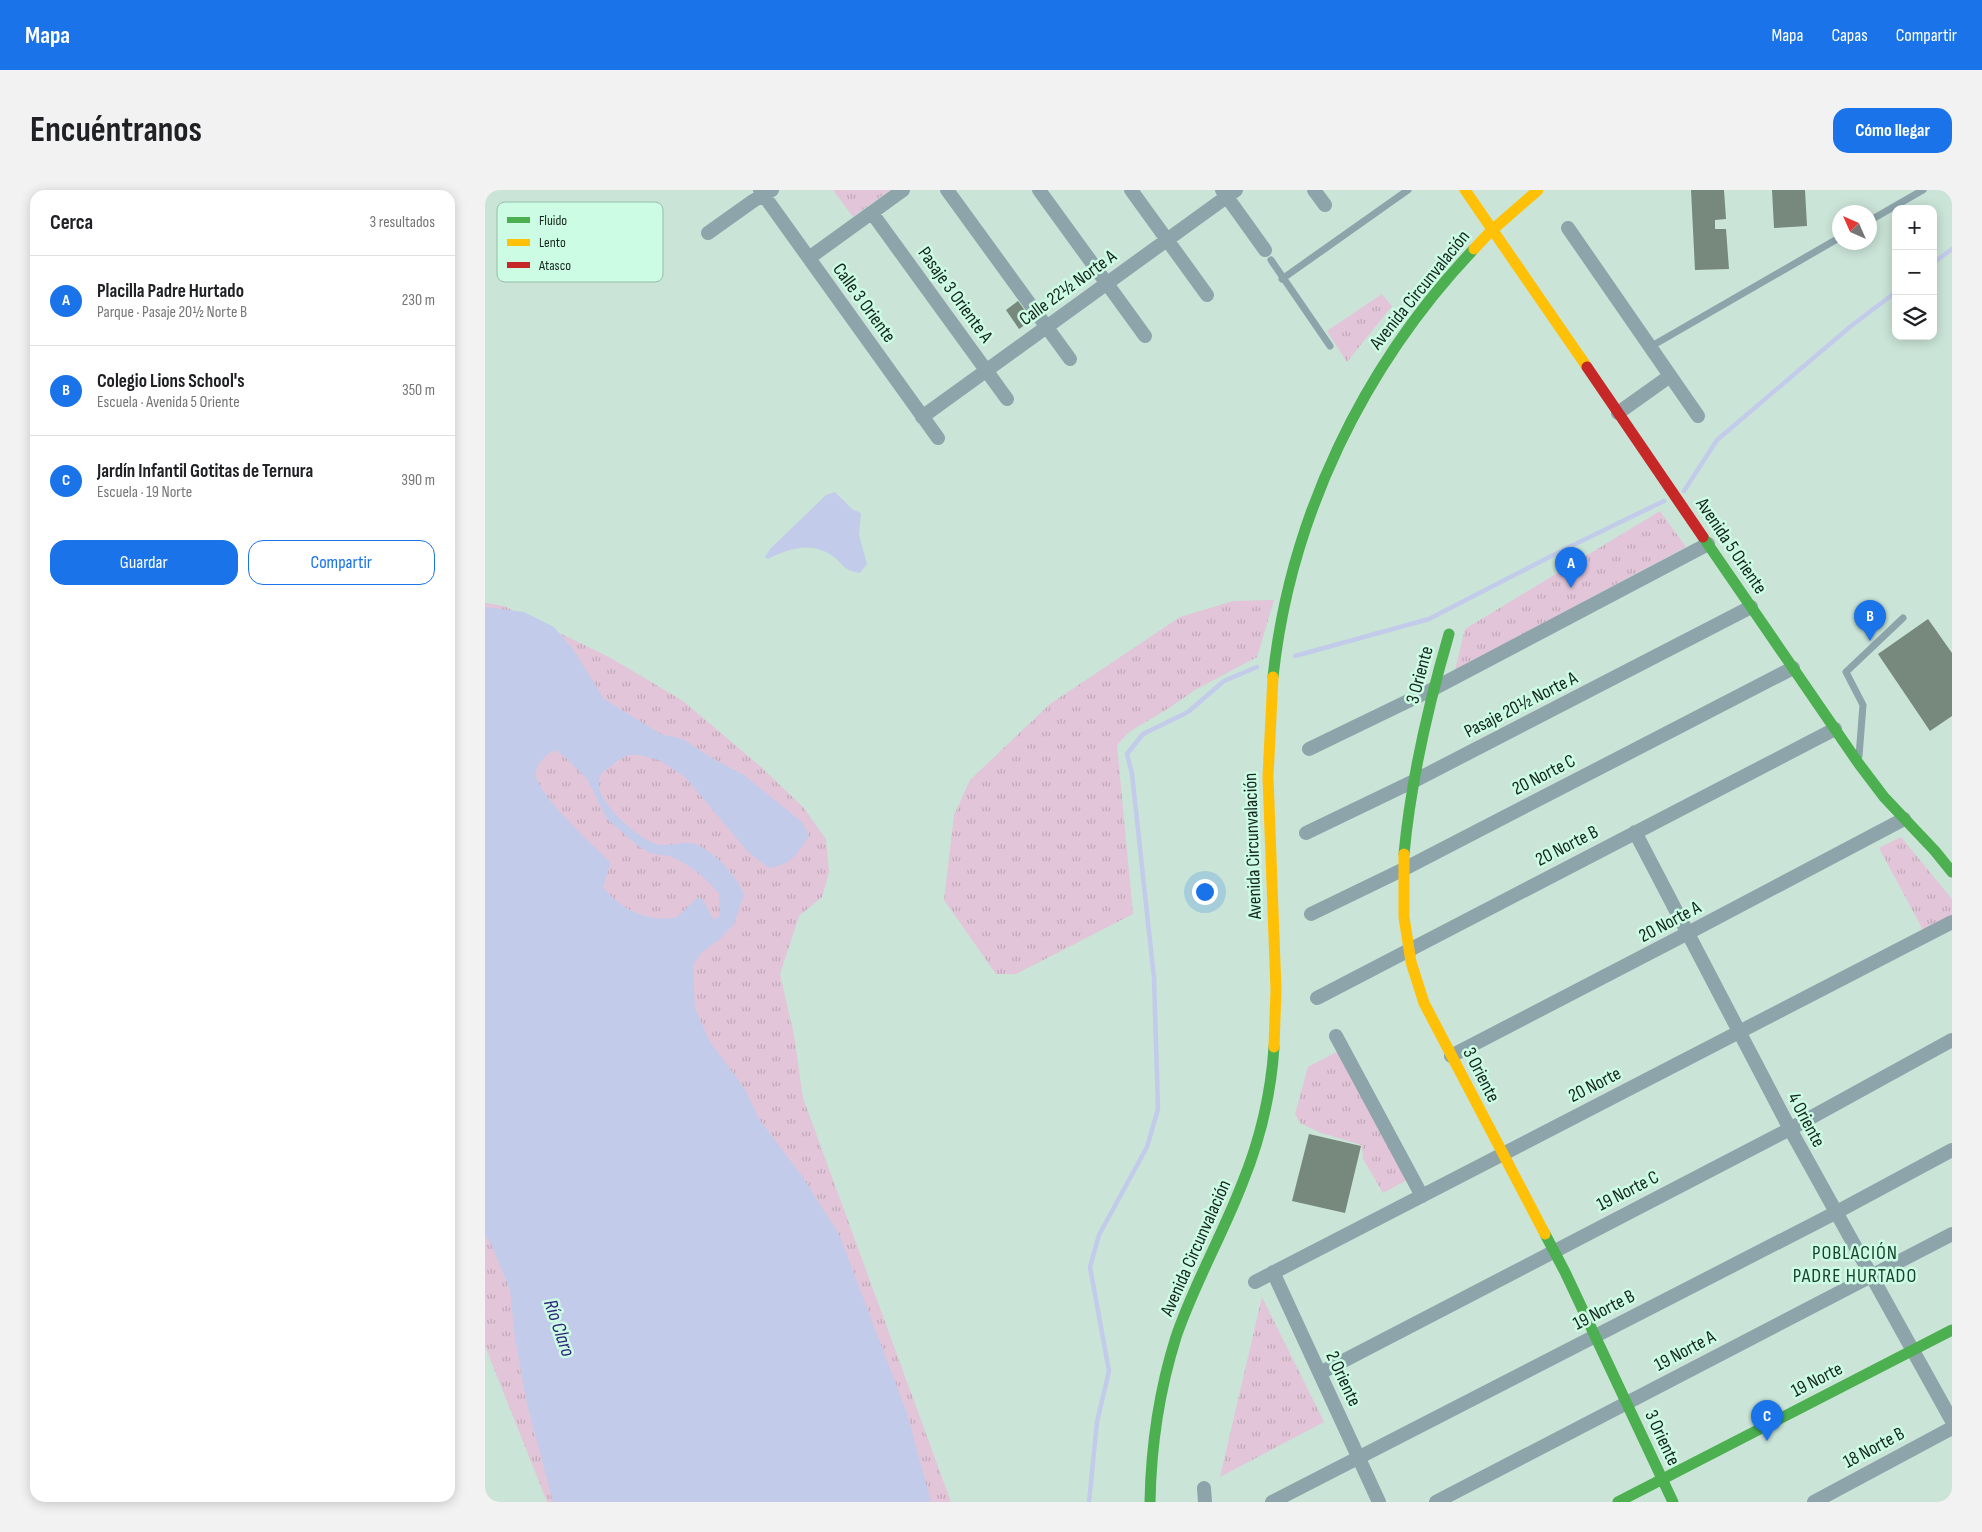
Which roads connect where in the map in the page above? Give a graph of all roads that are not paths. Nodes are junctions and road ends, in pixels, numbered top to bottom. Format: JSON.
{"nodes":[{"id":1,"x":903,"y":190,"type":"edge"},
{"id":2,"x":947,"y":190,"type":"edge"},
{"id":3,"x":1039,"y":190,"type":"edge"},
{"id":4,"x":1131,"y":190,"type":"edge"},
{"id":5,"x":1314,"y":190,"type":"edge"},
{"id":6,"x":1408,"y":190,"type":"edge"},
{"id":7,"x":1465,"y":190,"type":"edge"},
{"id":8,"x":1538,"y":190,"type":"edge"},
{"id":9,"x":1923,"y":190,"type":"edge"},
{"id":10,"x":765,"y":192,"type":"edge"},
{"id":11,"x":1228,"y":192,"type":"edge"},
{"id":12,"x":1325,"y":205,"type":"dead end"},
{"id":13,"x":872,"y":213,"type":"junction"},
{"id":14,"x":1877,"y":216,"type":"edge"},
{"id":15,"x":1568,"y":228,"type":"dead end"},
{"id":16,"x":1492,"y":230,"type":"junction"},
{"id":17,"x":708,"y":233,"type":"dead end"},
{"id":18,"x":1167,"y":240,"type":"junction"},
{"id":19,"x":1832,"y":242,"type":"edge"},
{"id":20,"x":1268,"y":255,"type":"joint"},
{"id":21,"x":809,"y":258,"type":"junction"},
{"id":22,"x":1282,"y":279,"type":"junction"},
{"id":23,"x":1107,"y":284,"type":"junction"},
{"id":24,"x":1207,"y":295,"type":"dead end"},
{"id":25,"x":1046,"y":327,"type":"junction"},
{"id":26,"x":1145,"y":336,"type":"dead end"},
{"id":27,"x":1330,"y":346,"type":"dead end"},
{"id":28,"x":1650,"y":347,"type":"junction"},
{"id":29,"x":1069,"y":359,"type":"dead end"},
{"id":30,"x":986,"y":370,"type":"junction"},
{"id":31,"x":1670,"y":376,"type":"junction"},
{"id":32,"x":1007,"y":399,"type":"dead end"},
{"id":33,"x":1618,"y":413,"type":"junction"},
{"id":34,"x":1698,"y":416,"type":"dead end"},
{"id":35,"x":922,"y":417,"type":"junction"},
{"id":36,"x":938,"y":438,"type":"dead end"},
{"id":37,"x":1709,"y":544,"type":"junction"},
{"id":38,"x":1751,"y":607,"type":"junction"},
{"id":39,"x":1903,"y":618,"type":"dead end"},
{"id":40,"x":1449,"y":634,"type":"dead end"},
{"id":41,"x":1793,"y":668,"type":"junction"},
{"id":42,"x":1433,"y":689,"type":"junction"},
{"id":43,"x":1835,"y":729,"type":"junction"},
{"id":44,"x":1309,"y":749,"type":"dead end"},
{"id":45,"x":1859,"y":764,"type":"junction"},
{"id":46,"x":1414,"y":781,"type":"junction"},
{"id":47,"x":1904,"y":819,"type":"junction"},
{"id":48,"x":1635,"y":832,"type":"junction"},
{"id":49,"x":1307,"y":833,"type":"dead end"},
{"id":50,"x":1404,"y":869,"type":"junction"},
{"id":51,"x":1952,"y":872,"type":"edge"},
{"id":52,"x":1311,"y":914,"type":"dead end"},
{"id":53,"x":1952,"y":922,"type":"edge"},
{"id":54,"x":1688,"y":934,"type":"junction"},
{"id":55,"x":1407,"y":950,"type":"junction"},
{"id":56,"x":1317,"y":998,"type":"dead end"},
{"id":57,"x":1739,"y":1032,"type":"junction"},
{"id":58,"x":1336,"y":1036,"type":"dead end"},
{"id":59,"x":1952,"y":1040,"type":"edge"},
{"id":60,"x":1451,"y":1056,"type":"junction"},
{"id":61,"x":1790,"y":1129,"type":"junction"},
{"id":62,"x":1952,"y":1150,"type":"edge"},
{"id":63,"x":1502,"y":1154,"type":"junction"},
{"id":64,"x":1422,"y":1196,"type":"junction"},
{"id":65,"x":1835,"y":1213,"type":"junction"},
{"id":66,"x":1952,"y":1234,"type":"edge"},
{"id":67,"x":1553,"y":1251,"type":"junction"},
{"id":68,"x":1273,"y":1272,"type":"junction"},
{"id":69,"x":1871,"y":1276,"type":"junction"},
{"id":70,"x":1255,"y":1282,"type":"dead end"},
{"id":71,"x":1952,"y":1330,"type":"edge"},
{"id":72,"x":1595,"y":1336,"type":"junction"},
{"id":73,"x":1912,"y":1350,"type":"junction"},
{"id":74,"x":1320,"y":1373,"type":"junction"},
{"id":75,"x":1627,"y":1403,"type":"junction"},
{"id":76,"x":1952,"y":1421,"type":"edge"},
{"id":77,"x":1952,"y":1428,"type":"edge"},
{"id":78,"x":1359,"y":1458,"type":"junction"},
{"id":79,"x":1662,"y":1479,"type":"junction"},
{"id":80,"x":1150,"y":1502,"type":"edge"},
{"id":81,"x":1272,"y":1502,"type":"edge"},
{"id":82,"x":1379,"y":1502,"type":"edge"},
{"id":83,"x":1436,"y":1502,"type":"edge"},
{"id":84,"x":1619,"y":1502,"type":"edge"},
{"id":85,"x":1673,"y":1502,"type":"edge"},
{"id":86,"x":1814,"y":1502,"type":"edge"}],
"edges":[{"from":1,"to":13,"type":"street"},
{"from":2,"to":25,"type":"street"},
{"from":3,"to":23,"type":"street"},
{"from":4,"to":18,"type":"street"},
{"from":5,"to":12,"type":"street"},
{"from":6,"to":22,"type":"lane"},
{"from":7,"to":16,"type":"street","name":"Avenida 5 Oriente"},
{"from":8,"to":16,"type":"street","name":"Avenida Circunvalación"},
{"from":9,"to":14,"type":"lane"},
{"from":10,"to":17,"type":"street"},
{"from":10,"to":21,"type":"street","name":"Calle 3 Oriente"},
{"from":11,"to":18,"type":"street","name":"Calle 22½ Norte A"},
{"from":11,"to":20,"type":"street"},
{"from":13,"to":21,"type":"street"},
{"from":13,"to":30,"type":"street","name":"Pasaje 3 Oriente A"},
{"from":15,"to":28,"type":"street"},
{"from":16,"to":33,"type":"street","name":"Avenida 5 Oriente"},
{"from":16,"to":80,"type":"street","name":"Avenida Circunvalación"},
{"from":18,"to":23,"type":"street","name":"Calle 22½ Norte A"},
{"from":18,"to":24,"type":"street"},
{"from":19,"to":28,"type":"lane"},
{"from":20,"to":22,"type":"lane"},
{"from":21,"to":35,"type":"street","name":"Calle 3 Oriente"},
{"from":22,"to":27,"type":"lane"},
{"from":23,"to":25,"type":"street","name":"Calle 22½ Norte A"},
{"from":23,"to":26,"type":"street"},
{"from":25,"to":29,"type":"street"},
{"from":25,"to":30,"type":"street","name":"Calle 22½ Norte A"},
{"from":28,"to":31,"type":"street"},
{"from":30,"to":32,"type":"street","name":"Pasaje 3 Oriente A"},
{"from":30,"to":35,"type":"street","name":"Calle 22½ Norte A"},
{"from":31,"to":33,"type":"street"},
{"from":31,"to":34,"type":"street"},
{"from":33,"to":37,"type":"street","name":"Avenida 5 Oriente"},
{"from":35,"to":36,"type":"street","name":"Calle 3 Oriente"},
{"from":37,"to":38,"type":"street","name":"Avenida 5 Oriente"},
{"from":37,"to":42,"type":"street"},
{"from":38,"to":41,"type":"street","name":"Avenida 5 Oriente"},
{"from":38,"to":46,"type":"street","name":"Pasaje 20½ Norte A"},
{"from":39,"to":45,"type":"lane"},
{"from":40,"to":42,"type":"street","name":"3 Oriente"},
{"from":41,"to":43,"type":"street","name":"Avenida 5 Oriente"},
{"from":41,"to":50,"type":"street","name":"20 Norte C"},
{"from":42,"to":44,"type":"street"},
{"from":42,"to":46,"type":"street","name":"3 Oriente"},
{"from":43,"to":45,"type":"street","name":"Avenida 5 Oriente"},
{"from":43,"to":48,"type":"street","name":"20 Norte B"},
{"from":45,"to":47,"type":"street","name":"Avenida 5 Oriente"},
{"from":46,"to":49,"type":"street","name":"Pasaje 20½ Norte A"},
{"from":46,"to":50,"type":"street","name":"3 Oriente"},
{"from":47,"to":51,"type":"street","name":"Avenida 5 Oriente"},
{"from":47,"to":54,"type":"street","name":"20 Norte A"},
{"from":48,"to":54,"type":"street","name":"4 Oriente"},
{"from":48,"to":55,"type":"street","name":"20 Norte B"},
{"from":50,"to":52,"type":"street","name":"20 Norte C"},
{"from":50,"to":55,"type":"street","name":"3 Oriente"},
{"from":53,"to":57,"type":"street","name":"20 Norte"},
{"from":54,"to":57,"type":"street","name":"4 Oriente"},
{"from":54,"to":60,"type":"street","name":"20 Norte A"},
{"from":55,"to":56,"type":"street","name":"20 Norte B"},
{"from":55,"to":60,"type":"street","name":"3 Oriente"},
{"from":57,"to":61,"type":"street","name":"4 Oriente"},
{"from":57,"to":63,"type":"street","name":"20 Norte"},
{"from":58,"to":64,"type":"street"},
{"from":59,"to":61,"type":"street","name":"19 Norte C"},
{"from":60,"to":63,"type":"street","name":"3 Oriente"},
{"from":61,"to":65,"type":"street","name":"4 Oriente"},
{"from":61,"to":67,"type":"street","name":"19 Norte C"},
{"from":62,"to":65,"type":"street","name":"19 Norte B"},
{"from":63,"to":64,"type":"street","name":"20 Norte"},
{"from":63,"to":67,"type":"street","name":"3 Oriente"},
{"from":64,"to":68,"type":"street","name":"20 Norte"},
{"from":65,"to":69,"type":"street","name":"4 Oriente"},
{"from":65,"to":72,"type":"street","name":"19 Norte B"},
{"from":66,"to":69,"type":"street","name":"19 Norte A"},
{"from":67,"to":72,"type":"street","name":"3 Oriente"},
{"from":67,"to":74,"type":"street","name":"19 Norte C"},
{"from":68,"to":70,"type":"street","name":"20 Norte"},
{"from":68,"to":74,"type":"street","name":"2 Oriente"},
{"from":69,"to":73,"type":"street","name":"4 Oriente"},
{"from":69,"to":75,"type":"street","name":"19 Norte A"},
{"from":71,"to":73,"type":"street","name":"19 Norte"},
{"from":72,"to":75,"type":"street","name":"3 Oriente"},
{"from":72,"to":78,"type":"street","name":"19 Norte B"},
{"from":73,"to":76,"type":"street","name":"4 Oriente"},
{"from":73,"to":79,"type":"street","name":"19 Norte"},
{"from":74,"to":78,"type":"street","name":"2 Oriente"},
{"from":75,"to":79,"type":"street","name":"3 Oriente"},
{"from":75,"to":83,"type":"street","name":"19 Norte A"},
{"from":77,"to":86,"type":"street","name":"18 Norte B"},
{"from":78,"to":81,"type":"street","name":"19 Norte B"},
{"from":78,"to":82,"type":"street","name":"2 Oriente"},
{"from":79,"to":84,"type":"street","name":"19 Norte"},
{"from":79,"to":85,"type":"street","name":"3 Oriente"}]}
